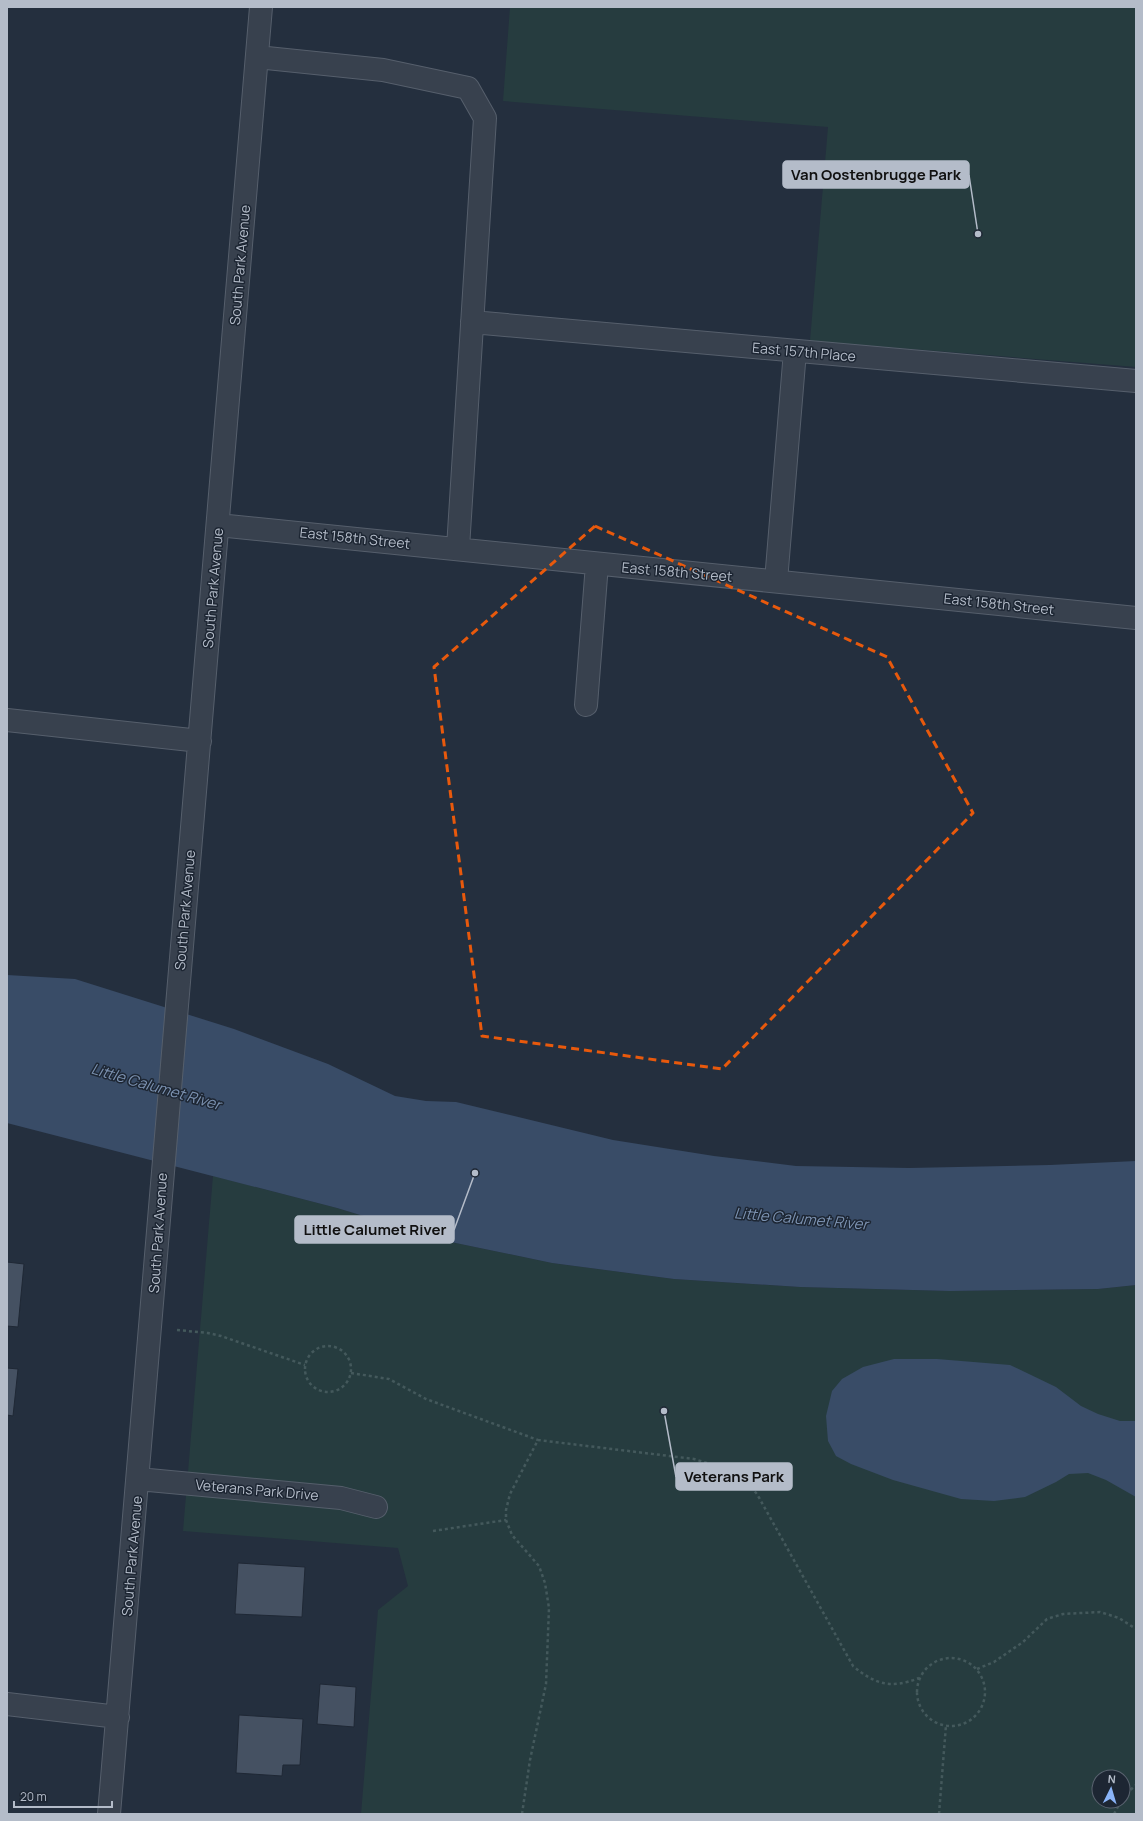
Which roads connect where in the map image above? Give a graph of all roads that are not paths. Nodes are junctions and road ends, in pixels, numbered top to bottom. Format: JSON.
{"nodes":[{"id":1,"x":261,"y":7,"type":"edge"},
{"id":2,"x":257,"y":57,"type":"junction"},
{"id":3,"x":472,"y":322,"type":"junction"},
{"id":4,"x":794,"y":352,"type":"junction"},
{"id":5,"x":1136,"y":381,"type":"edge"},
{"id":6,"x":218,"y":525,"type":"junction"},
{"id":7,"x":458,"y":548,"type":"junction"},
{"id":8,"x":598,"y":564,"type":"junction"},
{"id":9,"x":776,"y":580,"type":"junction"},
{"id":10,"x":1136,"y":618,"type":"edge"},
{"id":11,"x":586,"y":705,"type":"dead end"},
{"id":12,"x":7,"y":720,"type":"edge"},
{"id":13,"x":200,"y":741,"type":"junction"},
{"id":14,"x":138,"y":1479,"type":"junction"},
{"id":15,"x":376,"y":1507,"type":"dead end"},
{"id":16,"x":7,"y":1704,"type":"edge"},
{"id":17,"x":118,"y":1718,"type":"junction"},
{"id":18,"x":109,"y":1814,"type":"edge"}],
"edges":[{"from":1,"to":2,"type":"street","name":"South Park Avenue"},
{"from":2,"to":3,"type":"street"},
{"from":2,"to":6,"type":"street","name":"South Park Avenue"},
{"from":3,"to":4,"type":"street","name":"East 157th Place"},
{"from":3,"to":7,"type":"street"},
{"from":4,"to":5,"type":"street","name":"East 157th Place"},
{"from":4,"to":9,"type":"street"},
{"from":6,"to":7,"type":"street","name":"East 158th Street"},
{"from":6,"to":13,"type":"street","name":"South Park Avenue"},
{"from":7,"to":8,"type":"street","name":"East 158th Street"},
{"from":8,"to":9,"type":"street","name":"East 158th Street"},
{"from":8,"to":11,"type":"street"},
{"from":9,"to":10,"type":"street","name":"East 158th Street"},
{"from":12,"to":13,"type":"street"},
{"from":13,"to":14,"type":"street","name":"South Park Avenue"},
{"from":14,"to":15,"type":"street","name":"Veterans Park Drive"},
{"from":14,"to":17,"type":"street","name":"South Park Avenue"},
{"from":16,"to":17,"type":"street"},
{"from":17,"to":18,"type":"street","name":"South Park Avenue"}]}
